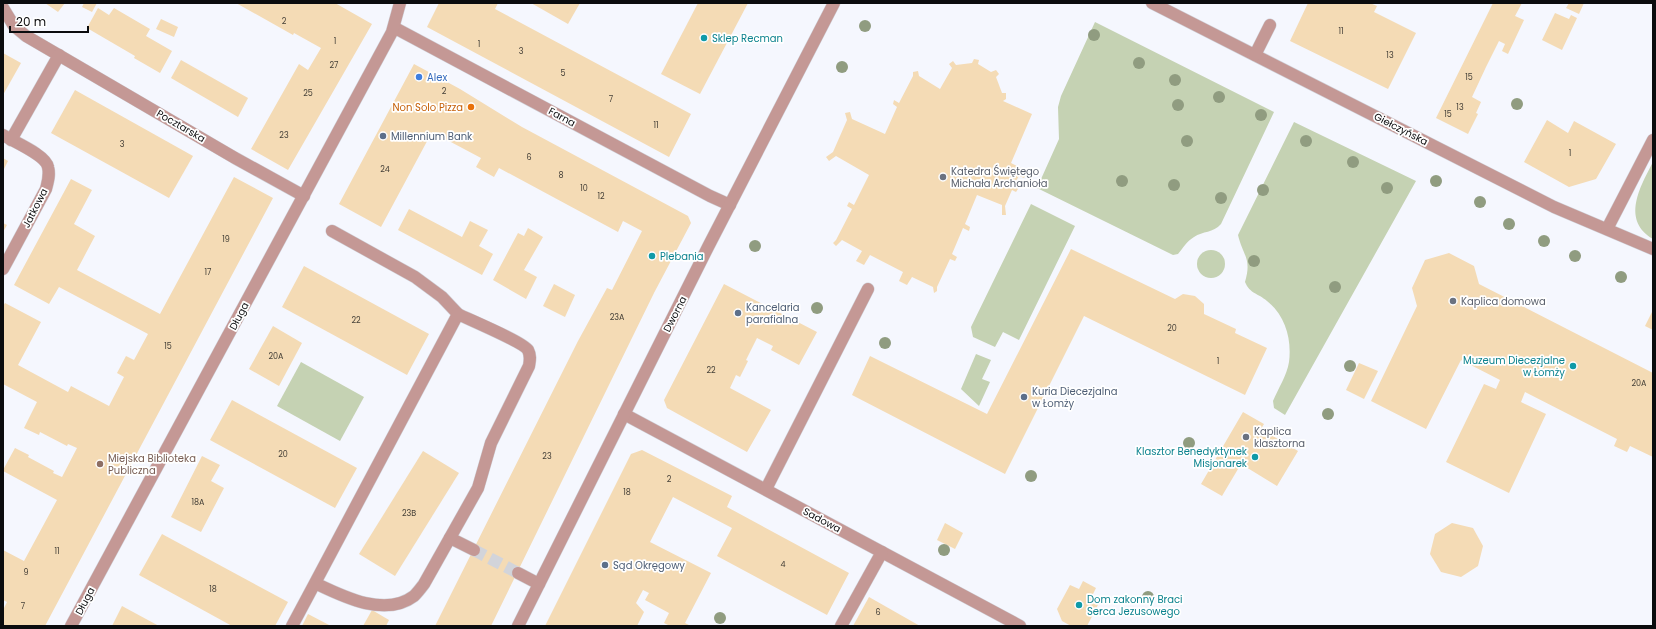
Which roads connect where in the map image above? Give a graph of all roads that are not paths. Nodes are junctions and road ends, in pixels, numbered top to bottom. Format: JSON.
{"nodes":[{"id":1,"x":400,"y":3,"type":"edge"},
{"id":2,"x":834,"y":3,"type":"edge"},
{"id":3,"x":1152,"y":3,"type":"edge"},
{"id":4,"x":3,"y":8,"type":"edge"},
{"id":5,"x":1270,"y":25,"type":"dead end"},
{"id":6,"x":394,"y":28,"type":"junction"},
{"id":7,"x":58,"y":55,"type":"junction"},
{"id":8,"x":1255,"y":55,"type":"junction"},
{"id":9,"x":7,"y":138,"type":"edge"},
{"id":10,"x":1653,"y":140,"type":"edge"},
{"id":11,"x":304,"y":196,"type":"junction"},
{"id":12,"x":730,"y":205,"type":"junction"},
{"id":13,"x":1607,"y":230,"type":"junction"},
{"id":14,"x":332,"y":231,"type":"dead end"},
{"id":15,"x":1653,"y":249,"type":"edge"},
{"id":16,"x":3,"y":269,"type":"edge"},
{"id":17,"x":868,"y":289,"type":"dead end"},
{"id":18,"x":458,"y":314,"type":"junction"},
{"id":19,"x":624,"y":414,"type":"junction"},
{"id":20,"x":766,"y":489,"type":"junction"},
{"id":21,"x":450,"y":538,"type":"junction"},
{"id":22,"x":474,"y":550,"type":"tunnel mouth"},
{"id":23,"x":882,"y":552,"type":"junction"},
{"id":24,"x":518,"y":573,"type":"tunnel mouth"},
{"id":25,"x":315,"y":583,"type":"junction"},
{"id":26,"x":539,"y":584,"type":"junction"},
{"id":27,"x":71,"y":626,"type":"edge"},
{"id":28,"x":292,"y":626,"type":"edge"},
{"id":29,"x":518,"y":626,"type":"edge"},
{"id":30,"x":841,"y":626,"type":"edge"},
{"id":31,"x":1020,"y":626,"type":"edge"}],
"edges":[{"from":1,"to":6,"type":"street","name":"Długa"},
{"from":2,"to":12,"type":"street","name":"Dworna"},
{"from":3,"to":8,"type":"street","name":"Giełczyńska"},
{"from":4,"to":7,"type":"street","name":"Pocztarska"},
{"from":5,"to":8,"type":"street"},
{"from":6,"to":11,"type":"street","name":"Długa"},
{"from":6,"to":12,"type":"street","name":"Farna"},
{"from":7,"to":9,"type":"street"},
{"from":7,"to":11,"type":"street","name":"Pocztarska"},
{"from":8,"to":13,"type":"street","name":"Giełczyńska"},
{"from":9,"to":16,"type":"street","name":"Jatkowa"},
{"from":10,"to":13,"type":"street"},
{"from":11,"to":27,"type":"street","name":"Długa"},
{"from":12,"to":19,"type":"street","name":"Dworna"},
{"from":13,"to":15,"type":"street","name":"Giełczyńska"},
{"from":14,"to":18,"type":"street"},
{"from":17,"to":20,"type":"street"},
{"from":18,"to":21,"type":"street"},
{"from":18,"to":25,"type":"street"},
{"from":19,"to":20,"type":"street","name":"Sadowa"},
{"from":19,"to":26,"type":"street","name":"Dworna"},
{"from":20,"to":23,"type":"street","name":"Sadowa"},
{"from":21,"to":22,"type":"street"},
{"from":21,"to":25,"type":"street"},
{"from":23,"to":30,"type":"street"},
{"from":23,"to":31,"type":"street","name":"Sadowa"},
{"from":24,"to":26,"type":"street"},
{"from":25,"to":28,"type":"street"},
{"from":26,"to":29,"type":"street","name":"Dworna"}]}
